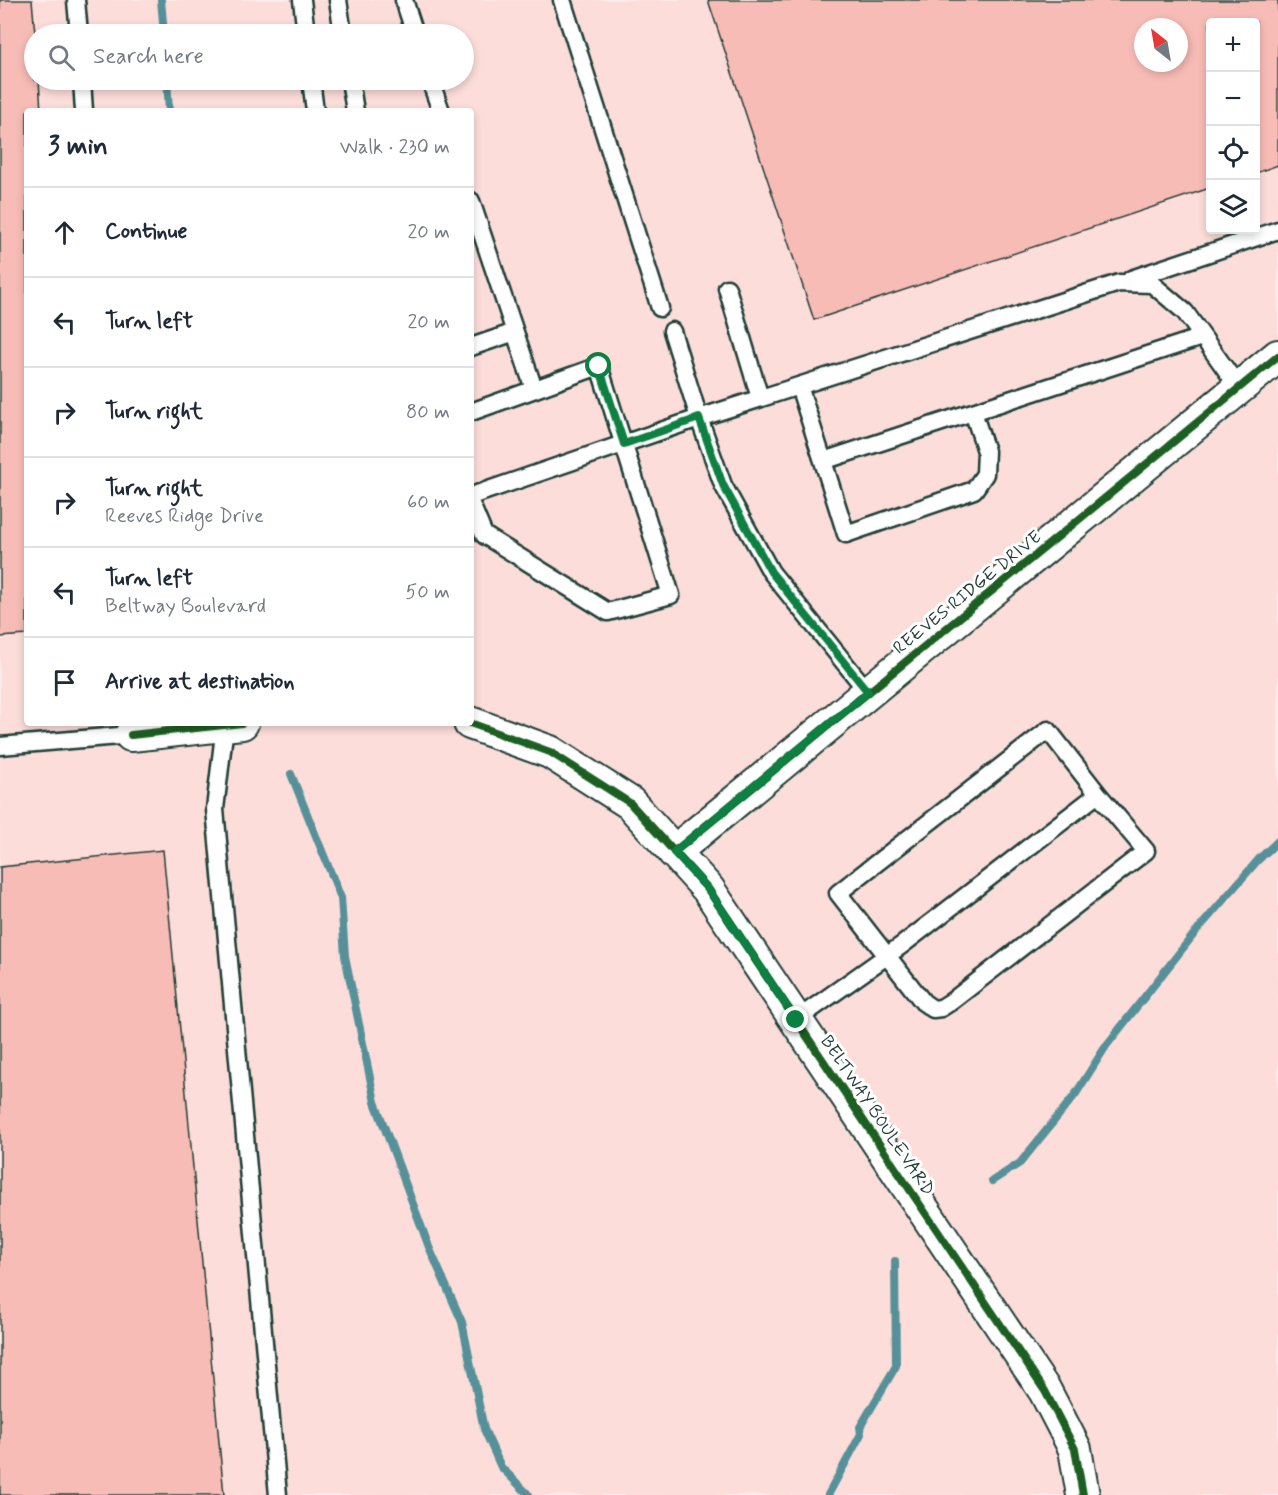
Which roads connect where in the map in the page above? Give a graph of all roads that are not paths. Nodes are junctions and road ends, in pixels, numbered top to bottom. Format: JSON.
{"nodes":[{"id":1,"x":76,"y":0,"type":"edge"},
{"id":2,"x":302,"y":0,"type":"edge"},
{"id":3,"x":338,"y":0,"type":"edge"},
{"id":4,"x":404,"y":0,"type":"edge"},
{"id":5,"x":562,"y":0,"type":"edge"},
{"id":6,"x":78,"y":24,"type":"edge"},
{"id":7,"x":305,"y":24,"type":"edge"},
{"id":8,"x":342,"y":24,"type":"edge"},
{"id":9,"x":412,"y":24,"type":"edge"},
{"id":10,"x":83,"y":90,"type":"edge"},
{"id":11,"x":312,"y":90,"type":"edge"},
{"id":12,"x":351,"y":90,"type":"edge"},
{"id":13,"x":434,"y":90,"type":"edge"},
{"id":14,"x":84,"y":108,"type":"edge"},
{"id":15,"x":315,"y":108,"type":"edge"},
{"id":16,"x":354,"y":108,"type":"edge"},
{"id":17,"x":440,"y":108,"type":"edge"},
{"id":18,"x":474,"y":210,"type":"edge"},
{"id":19,"x":1278,"y":230,"type":"edge"},
{"id":20,"x":1119,"y":283,"type":"junction"},
{"id":21,"x":727,"y":288,"type":"dead end"},
{"id":22,"x":660,"y":308,"type":"dead end"},
{"id":23,"x":672,"y":331,"type":"dead end"},
{"id":24,"x":515,"y":332,"type":"junction"},
{"id":25,"x":1202,"y":337,"type":"junction"},
{"id":26,"x":474,"y":346,"type":"edge"},
{"id":27,"x":1278,"y":356,"type":"edge"},
{"id":28,"x":799,"y":386,"type":"junction"},
{"id":29,"x":1239,"y":388,"type":"junction"},
{"id":30,"x":534,"y":389,"type":"junction"},
{"id":31,"x":760,"y":398,"type":"junction"},
{"id":32,"x":474,"y":411,"type":"edge"},
{"id":33,"x":974,"y":412,"type":"junction"},
{"id":34,"x":699,"y":418,"type":"junction"},
{"id":35,"x":624,"y":444,"type":"junction"},
{"id":36,"x":823,"y":461,"type":"junction"},
{"id":37,"x":474,"y":495,"type":"edge"},
{"id":38,"x":474,"y":511,"type":"edge"},
{"id":39,"x":868,"y":692,"type":"junction"},
{"id":40,"x":474,"y":724,"type":"edge"},
{"id":41,"x":193,"y":726,"type":"edge"},
{"id":42,"x":234,"y":726,"type":"edge"},
{"id":43,"x":131,"y":729,"type":"edge"},
{"id":44,"x":0,"y":746,"type":"edge"},
{"id":45,"x":1098,"y":794,"type":"junction"},
{"id":46,"x":674,"y":852,"type":"junction"},
{"id":47,"x":886,"y":956,"type":"junction"},
{"id":48,"x":796,"y":1020,"type":"junction"},
{"id":49,"x":278,"y":1495,"type":"edge"},
{"id":50,"x":1083,"y":1495,"type":"edge"}],
"edges":[{"from":1,"to":6,"type":"lane"},
{"from":2,"to":7,"type":"lane"},
{"from":3,"to":8,"type":"lane"},
{"from":4,"to":9,"type":"lane"},
{"from":5,"to":22,"type":"lane"},
{"from":10,"to":14,"type":"lane"},
{"from":11,"to":15,"type":"lane"},
{"from":12,"to":16,"type":"lane"},
{"from":13,"to":17,"type":"lane"},
{"from":18,"to":24,"type":"lane"},
{"from":19,"to":20,"type":"lane"},
{"from":20,"to":25,"type":"lane"},
{"from":20,"to":28,"type":"lane"},
{"from":21,"to":31,"type":"lane"},
{"from":23,"to":34,"type":"lane"},
{"from":24,"to":26,"type":"lane"},
{"from":24,"to":30,"type":"lane"},
{"from":25,"to":29,"type":"lane"},
{"from":25,"to":33,"type":"lane"},
{"from":27,"to":29,"type":"street","name":"REEVES RIDGE DRIVE"},
{"from":28,"to":31,"type":"lane"},
{"from":28,"to":36,"type":"lane"},
{"from":29,"to":39,"type":"street","name":"REEVES RIDGE DRIVE"},
{"from":30,"to":32,"type":"lane"},
{"from":30,"to":35,"type":"lane"},
{"from":31,"to":34,"type":"lane"},
{"from":33,"to":36,"type":"lane"},
{"from":33,"to":36,"type":"lane"},
{"from":34,"to":35,"type":"lane"},
{"from":34,"to":39,"type":"lane"},
{"from":35,"to":37,"type":"lane"},
{"from":35,"to":38,"type":"lane"},
{"from":39,"to":46,"type":"street","name":"REEVES RIDGE DRIVE"},
{"from":40,"to":46,"type":"street","name":"BELTWAY BOULEVARD"},
{"from":41,"to":43,"type":"street"},
{"from":42,"to":49,"type":"lane"},
{"from":43,"to":44,"type":"lane"},
{"from":45,"to":47,"type":"lane"},
{"from":45,"to":47,"type":"lane"},
{"from":45,"to":47,"type":"lane"},
{"from":46,"to":48,"type":"street","name":"BELTWAY BOULEVARD"},
{"from":47,"to":48,"type":"lane"},
{"from":48,"to":50,"type":"street","name":"BELTWAY BOULEVARD"}]}
